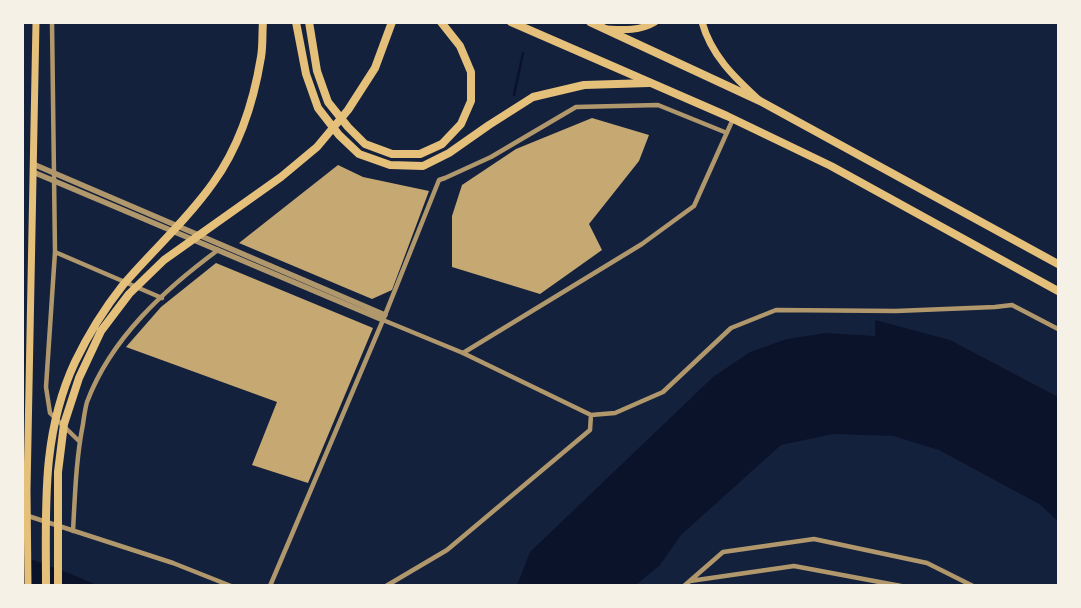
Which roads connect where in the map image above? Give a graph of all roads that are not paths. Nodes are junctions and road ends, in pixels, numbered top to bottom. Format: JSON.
{"nodes":[{"id":1,"x":36,"y":22,"type":"edge"},
{"id":2,"x":52,"y":22,"type":"edge"},
{"id":3,"x":263,"y":22,"type":"edge"},
{"id":4,"x":296,"y":22,"type":"edge"},
{"id":5,"x":309,"y":22,"type":"edge"},
{"id":6,"x":392,"y":22,"type":"edge"},
{"id":7,"x":441,"y":22,"type":"edge"},
{"id":8,"x":511,"y":22,"type":"edge"},
{"id":9,"x":590,"y":22,"type":"edge"},
{"id":10,"x":655,"y":22,"type":"edge"},
{"id":11,"x":702,"y":22,"type":"edge"},
{"id":12,"x":605,"y":29,"type":"junction"},
{"id":13,"x":649,"y":83,"type":"junction"},
{"id":14,"x":760,"y":101,"type":"junction"},
{"id":15,"x":733,"y":119,"type":"junction"},
{"id":16,"x":726,"y":133,"type":"junction"},
{"id":17,"x":33,"y":164,"type":"junction"},
{"id":18,"x":33,"y":172,"type":"junction"},
{"id":19,"x":54,"y":173,"type":"junction"},
{"id":20,"x":54,"y":181,"type":"junction"},
{"id":21,"x":218,"y":250,"type":"junction"},
{"id":22,"x":55,"y":252,"type":"junction"},
{"id":23,"x":1058,"y":264,"type":"edge"},
{"id":24,"x":1058,"y":291,"type":"edge"},
{"id":25,"x":162,"y":298,"type":"junction"},
{"id":26,"x":384,"y":317,"type":"junction"},
{"id":27,"x":1058,"y":330,"type":"edge"},
{"id":28,"x":463,"y":354,"type":"junction"},
{"id":29,"x":591,"y":415,"type":"junction"},
{"id":30,"x":79,"y":441,"type":"junction"},
{"id":31,"x":22,"y":514,"type":"edge"},
{"id":32,"x":73,"y":531,"type":"junction"},
{"id":33,"x":689,"y":582,"type":"junction"},
{"id":34,"x":28,"y":586,"type":"edge"},
{"id":35,"x":46,"y":586,"type":"edge"},
{"id":36,"x":58,"y":586,"type":"edge"},
{"id":37,"x":231,"y":586,"type":"edge"},
{"id":38,"x":270,"y":586,"type":"edge"},
{"id":39,"x":386,"y":586,"type":"edge"},
{"id":40,"x":684,"y":586,"type":"edge"},
{"id":41,"x":901,"y":586,"type":"edge"},
{"id":42,"x":973,"y":586,"type":"edge"}],
"edges":[{"from":1,"to":17,"type":"main road"},
{"from":2,"to":19,"type":"street"},
{"from":3,"to":35,"type":"highway"},
{"from":4,"to":13,"type":"highway"},
{"from":5,"to":7,"type":"highway"},
{"from":6,"to":36,"type":"highway"},
{"from":8,"to":13,"type":"highway"},
{"from":9,"to":12,"type":"highway"},
{"from":10,"to":12,"type":"main road"},
{"from":11,"to":14,"type":"main road"},
{"from":12,"to":14,"type":"highway"},
{"from":13,"to":15,"type":"highway"},
{"from":14,"to":23,"type":"highway"},
{"from":15,"to":16,"type":"street"},
{"from":15,"to":24,"type":"highway"},
{"from":16,"to":26,"type":"street"},
{"from":16,"to":28,"type":"street"},
{"from":17,"to":18,"type":"main road"},
{"from":17,"to":19,"type":"street"},
{"from":18,"to":20,"type":"street"},
{"from":18,"to":34,"type":"main road"},
{"from":19,"to":20,"type":"street"},
{"from":19,"to":26,"type":"street"},
{"from":20,"to":21,"type":"street"},
{"from":20,"to":22,"type":"street"},
{"from":21,"to":25,"type":"street"},
{"from":21,"to":26,"type":"street"},
{"from":22,"to":25,"type":"street"},
{"from":22,"to":30,"type":"street"},
{"from":25,"to":30,"type":"street"},
{"from":26,"to":28,"type":"street"},
{"from":26,"to":38,"type":"street"},
{"from":27,"to":29,"type":"street"},
{"from":28,"to":29,"type":"street"},
{"from":29,"to":39,"type":"street"},
{"from":30,"to":32,"type":"street"},
{"from":31,"to":32,"type":"street"},
{"from":32,"to":37,"type":"street"},
{"from":33,"to":40,"type":"street"},
{"from":33,"to":41,"type":"street"},
{"from":33,"to":42,"type":"street"}]}
